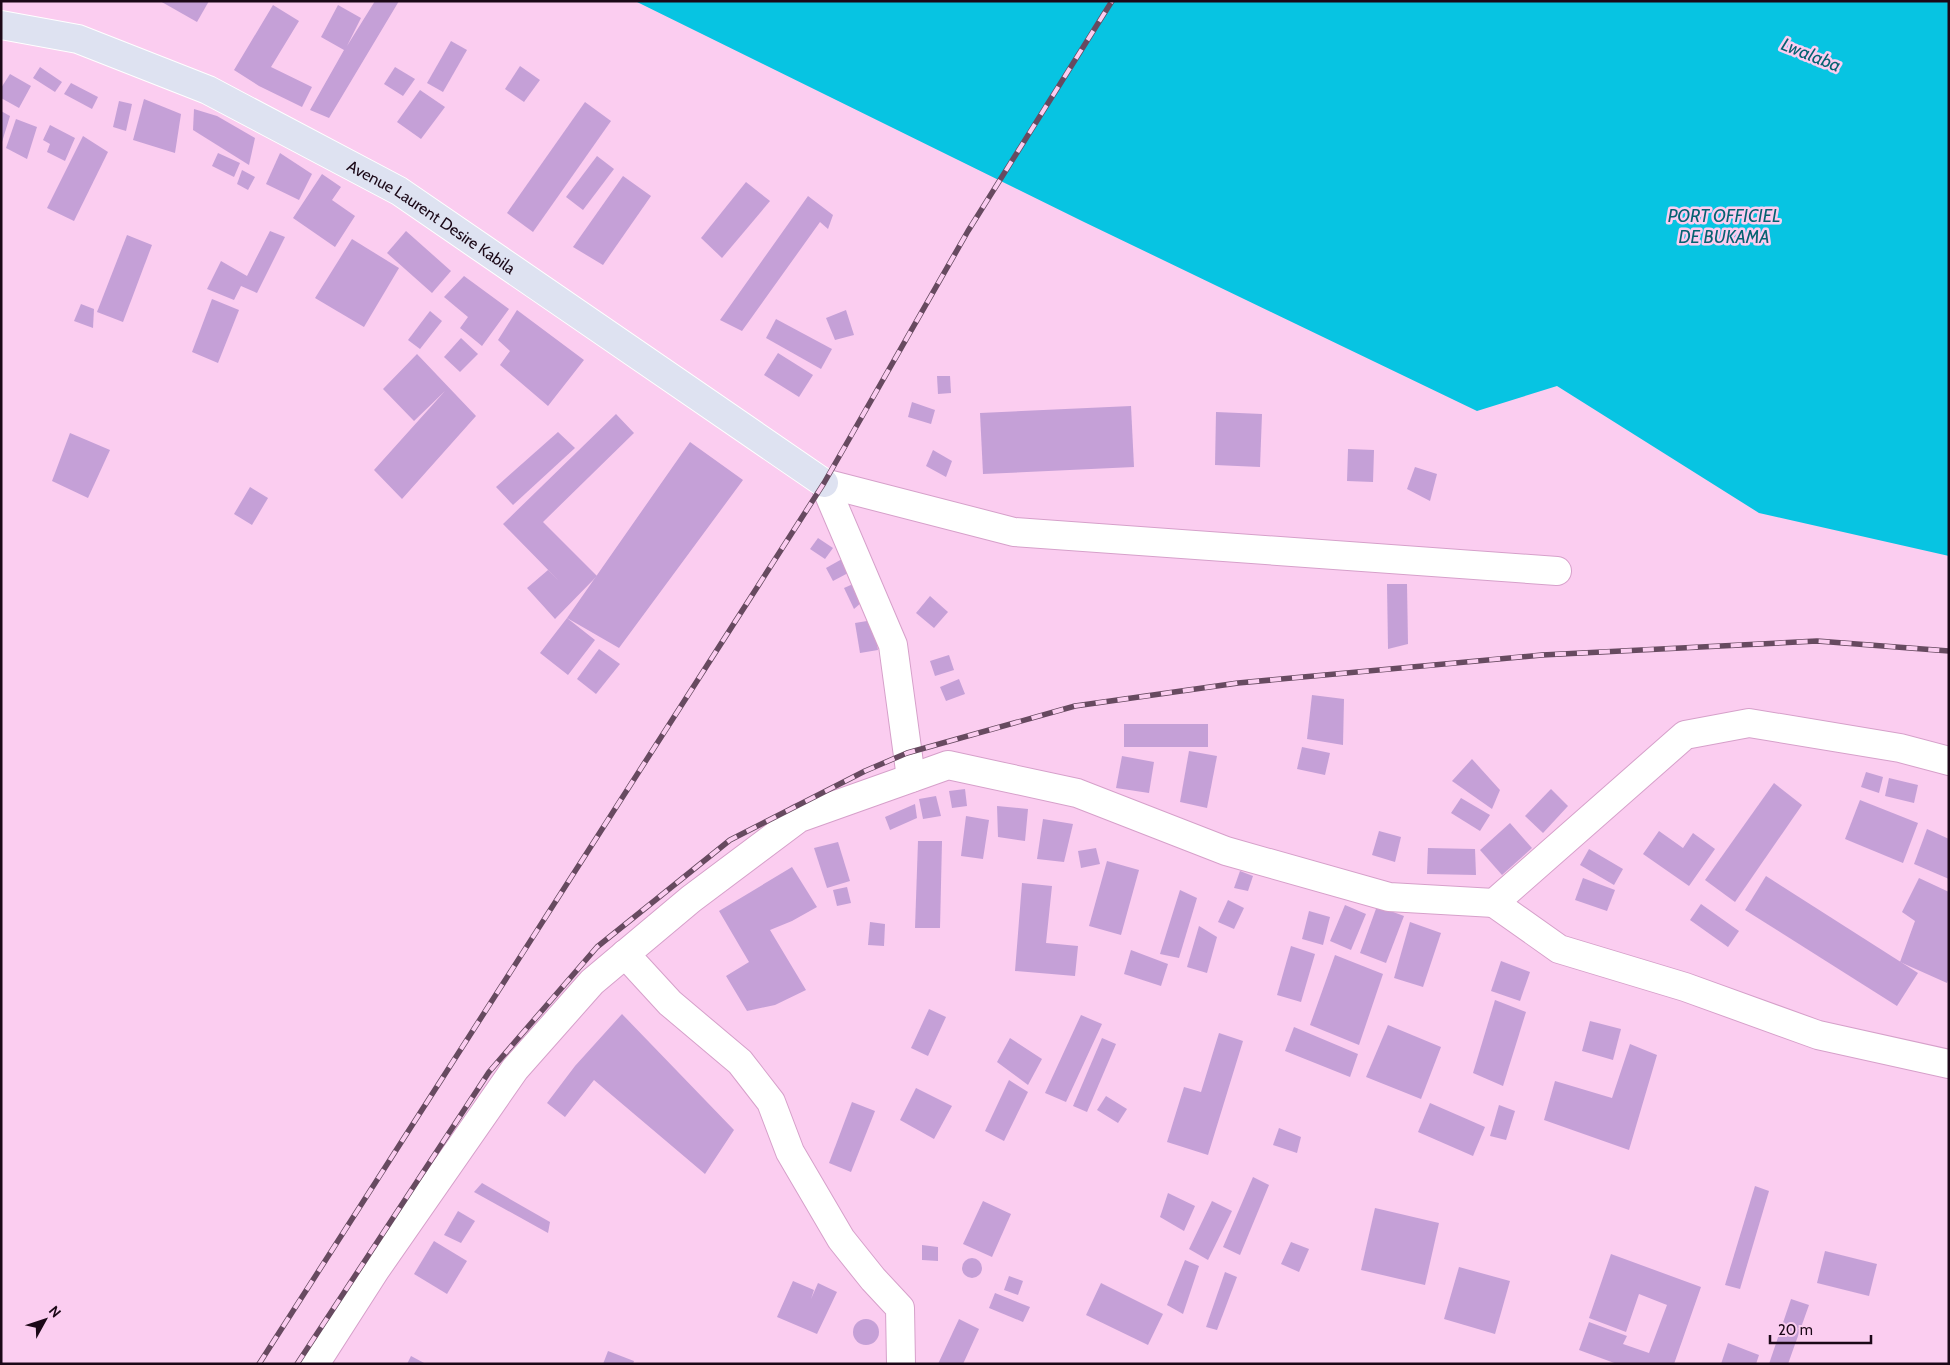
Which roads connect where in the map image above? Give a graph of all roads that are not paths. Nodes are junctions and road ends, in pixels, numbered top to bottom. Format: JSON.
{"nodes":[{"id":1,"x":1,"y":25,"type":"edge"},
{"id":2,"x":824,"y":483,"type":"junction"},
{"id":3,"x":1557,"y":571,"type":"dead end"},
{"id":4,"x":1949,"y":762,"type":"edge"},
{"id":5,"x":911,"y":778,"type":"junction"},
{"id":6,"x":1494,"y":903,"type":"junction"},
{"id":7,"x":625,"y":954,"type":"junction"},
{"id":8,"x":1949,"y":1064,"type":"edge"},
{"id":9,"x":315,"y":1364,"type":"edge"},
{"id":10,"x":901,"y":1364,"type":"edge"}],
"edges":[{"from":1,"to":2,"type":"main road","name":"Avenue Laurent Desire Kabila"},
{"from":2,"to":3,"type":"street"},
{"from":2,"to":5,"type":"street"},
{"from":4,"to":6,"type":"street"},
{"from":5,"to":6,"type":"street"},
{"from":5,"to":7,"type":"street"},
{"from":6,"to":8,"type":"street"},
{"from":7,"to":9,"type":"street"},
{"from":7,"to":10,"type":"street"}]}
